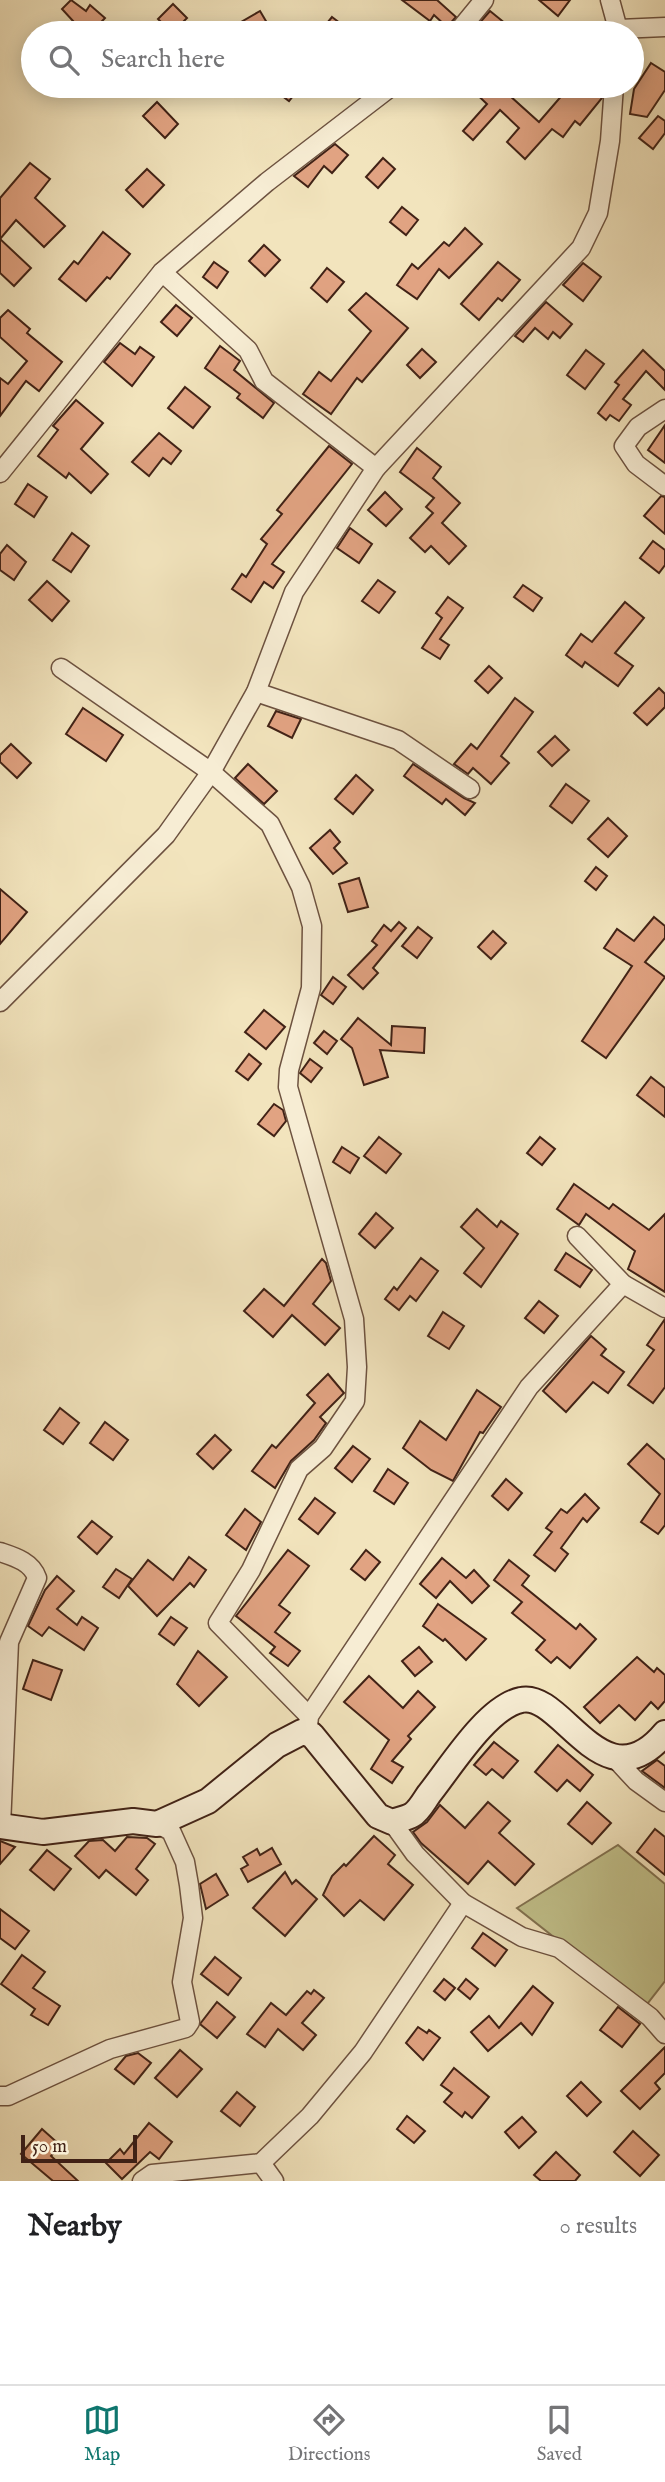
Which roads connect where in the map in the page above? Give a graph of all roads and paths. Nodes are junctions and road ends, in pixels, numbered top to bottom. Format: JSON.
{"nodes":[{"id":1,"x":484,"y":0,"type":"edge"},
{"id":2,"x":610,"y":0,"type":"edge"},
{"id":3,"x":467,"y":21,"type":"edge"},
{"id":4,"x":616,"y":21,"type":"edge"},
{"id":5,"x":665,"y":27,"type":"edge"},
{"id":6,"x":644,"y":29,"type":"edge"},
{"id":7,"x":376,"y":98,"type":"edge"},
{"id":8,"x":612,"y":98,"type":"edge"},
{"id":9,"x":162,"y":272,"type":"junction"},
{"id":10,"x":665,"y":409,"type":"edge"},
{"id":11,"x":376,"y":468,"type":"junction"},
{"id":12,"x":0,"y":473,"type":"edge"},
{"id":13,"x":665,"y":486,"type":"edge"},
{"id":14,"x":61,"y":668,"type":"dead end"},
{"id":15,"x":256,"y":692,"type":"junction"},
{"id":16,"x":211,"y":772,"type":"junction"},
{"id":17,"x":470,"y":789,"type":"dead end"},
{"id":18,"x":0,"y":1002,"type":"edge"},
{"id":19,"x":577,"y":1237,"type":"dead end"},
{"id":20,"x":623,"y":1284,"type":"junction"},
{"id":21,"x":665,"y":1308,"type":"edge"},
{"id":22,"x":0,"y":1552,"type":"edge"},
{"id":23,"x":309,"y":1725,"type":"junction"},
{"id":24,"x":665,"y":1734,"type":"edge"},
{"id":25,"x":612,"y":1755,"type":"junction"},
{"id":26,"x":665,"y":1802,"type":"edge"},
{"id":27,"x":392,"y":1822,"type":"junction"},
{"id":28,"x":157,"y":1824,"type":"junction"},
{"id":29,"x":1,"y":1826,"type":"edge"},
{"id":30,"x":463,"y":1903,"type":"junction"},
{"id":31,"x":665,"y":2034,"type":"edge"},
{"id":32,"x":0,"y":2096,"type":"edge"},
{"id":33,"x":261,"y":2163,"type":"junction"},
{"id":34,"x":142,"y":2181,"type":"edge"},
{"id":35,"x":274,"y":2181,"type":"edge"}],
"edges":[{"from":1,"to":3,"type":"street"},
{"from":2,"to":4,"type":"street"},
{"from":5,"to":6,"type":"street"},
{"from":7,"to":9,"type":"street"},
{"from":8,"to":11,"type":"street"},
{"from":9,"to":11,"type":"street"},
{"from":9,"to":12,"type":"street"},
{"from":10,"to":13,"type":"street"},
{"from":11,"to":15,"type":"street"},
{"from":14,"to":16,"type":"street"},
{"from":15,"to":16,"type":"street"},
{"from":15,"to":17,"type":"street"},
{"from":16,"to":18,"type":"street"},
{"from":16,"to":23,"type":"street"},
{"from":19,"to":20,"type":"street"},
{"from":20,"to":21,"type":"street"},
{"from":20,"to":23,"type":"street"},
{"from":22,"to":29,"type":"street"},
{"from":23,"to":27,"type":"main road"},
{"from":23,"to":28,"type":"main road"},
{"from":24,"to":25,"type":"main road"},
{"from":25,"to":26,"type":"street"},
{"from":25,"to":27,"type":"main road"},
{"from":27,"to":30,"type":"street"},
{"from":28,"to":29,"type":"main road"},
{"from":28,"to":32,"type":"street"},
{"from":30,"to":31,"type":"street"},
{"from":30,"to":33,"type":"street"},
{"from":33,"to":34,"type":"street"},
{"from":33,"to":35,"type":"street"}]}
